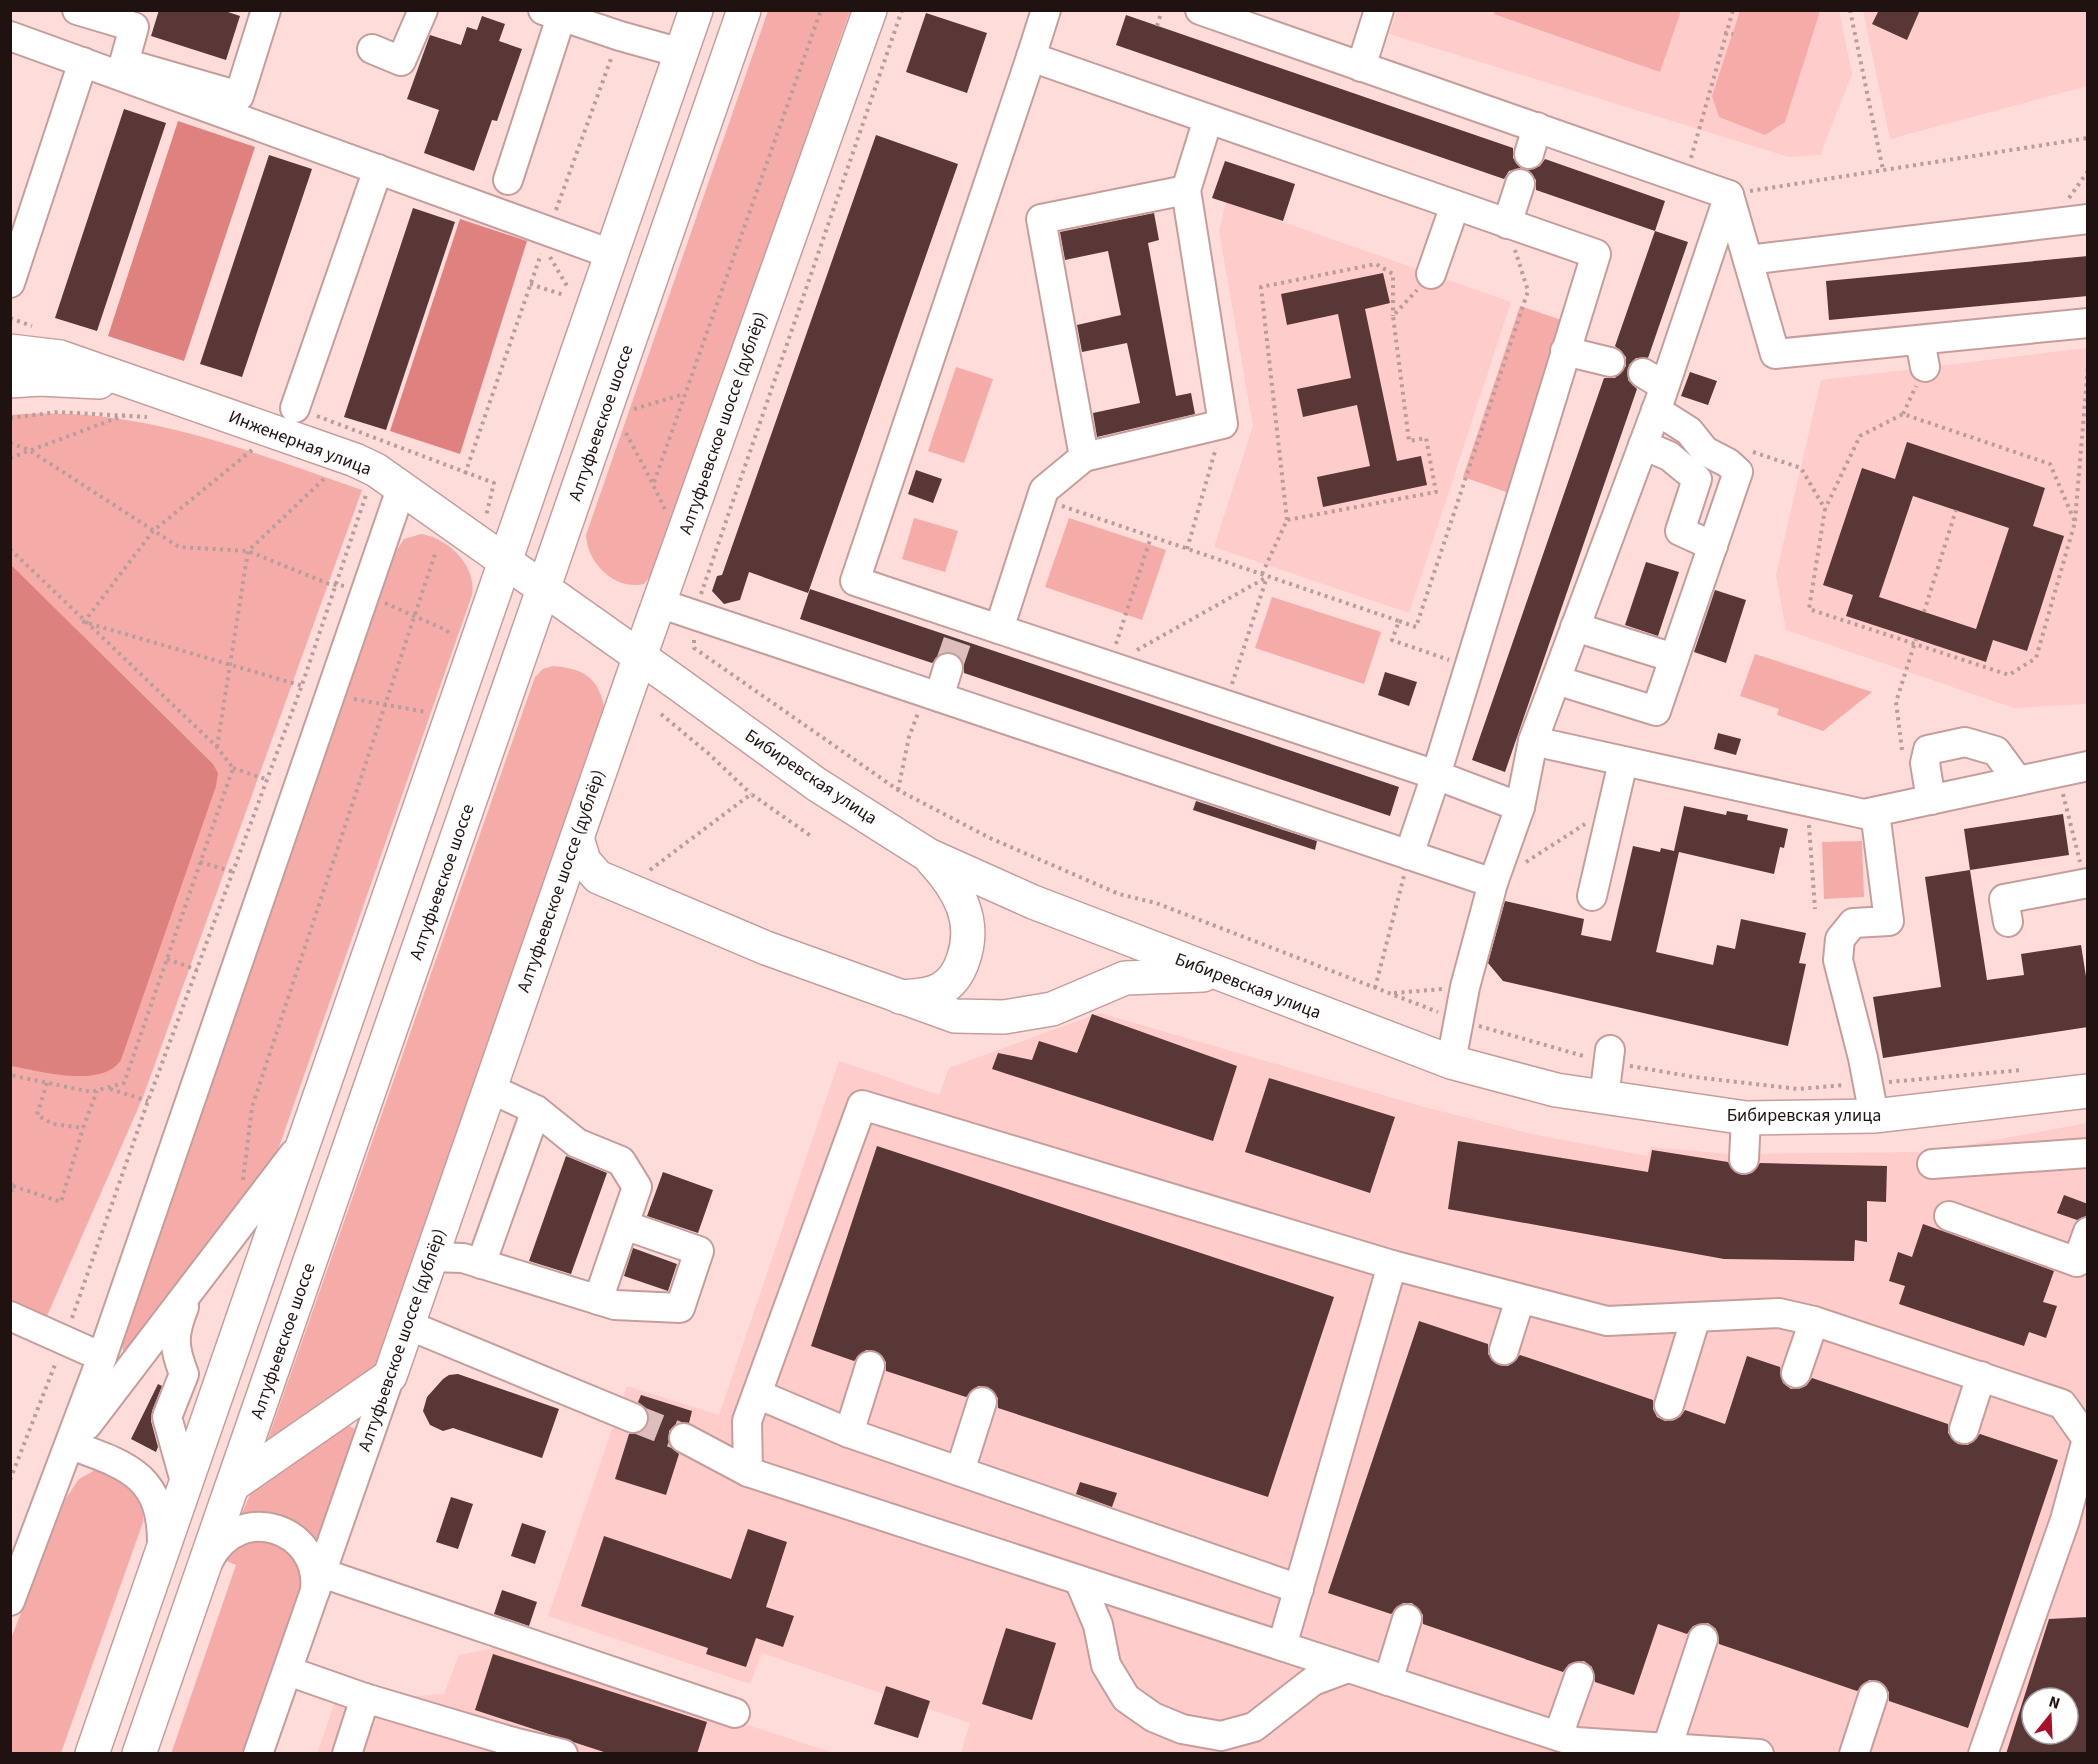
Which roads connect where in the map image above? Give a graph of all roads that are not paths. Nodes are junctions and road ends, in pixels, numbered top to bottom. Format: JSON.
{"nodes":[{"id":1,"x":77,"y":10,"type":"edge"},
{"id":2,"x":266,"y":10,"type":"edge"},
{"id":3,"x":423,"y":10,"type":"edge"},
{"id":4,"x":696,"y":10,"type":"edge"},
{"id":5,"x":744,"y":10,"type":"edge"},
{"id":6,"x":870,"y":10,"type":"edge"},
{"id":7,"x":1046,"y":10,"type":"edge"},
{"id":8,"x":1200,"y":10,"type":"edge"},
{"id":9,"x":1379,"y":10,"type":"edge"},
{"id":10,"x":552,"y":14,"type":"edge"},
{"id":11,"x":10,"y":36,"type":"edge"},
{"id":12,"x":372,"y":49,"type":"dead end"},
{"id":13,"x":681,"y":53,"type":"junction"},
{"id":14,"x":1030,"y":57,"type":"junction"},
{"id":15,"x":83,"y":62,"type":"junction"},
{"id":16,"x":1361,"y":67,"type":"junction"},
{"id":17,"x":1208,"y":119,"type":"junction"},
{"id":18,"x":378,"y":169,"type":"junction"},
{"id":19,"x":508,"y":180,"type":"dead end"},
{"id":20,"x":1520,"y":184,"type":"dead end"},
{"id":21,"x":1186,"y":189,"type":"junction"},
{"id":22,"x":1729,"y":195,"type":"junction"},
{"id":23,"x":1455,"y":205,"type":"junction"},
{"id":24,"x":2088,"y":219,"type":"edge"},
{"id":25,"x":1507,"y":224,"type":"junction"},
{"id":26,"x":612,"y":254,"type":"junction"},
{"id":27,"x":1748,"y":260,"type":"junction"},
{"id":28,"x":1431,"y":274,"type":"road end"},
{"id":29,"x":10,"y":283,"type":"edge"},
{"id":30,"x":2088,"y":323,"type":"edge"},
{"id":31,"x":10,"y":335,"type":"edge"},
{"id":32,"x":10,"y":351,"type":"edge"},
{"id":33,"x":1565,"y":351,"type":"junction"},
{"id":34,"x":60,"y":357,"type":"junction"},
{"id":35,"x":1610,"y":362,"type":"dead end"},
{"id":36,"x":10,"y":381,"type":"edge"},
{"id":37,"x":1654,"y":390,"type":"junction"},
{"id":38,"x":177,"y":398,"type":"junction"},
{"id":39,"x":295,"y":408,"type":"road end"},
{"id":40,"x":1643,"y":445,"type":"junction"},
{"id":41,"x":1084,"y":457,"type":"junction"},
{"id":42,"x":401,"y":489,"type":"junction"},
{"id":43,"x":1713,"y":546,"type":"junction"},
{"id":44,"x":505,"y":561,"type":"junction"},
{"id":45,"x":544,"y":589,"type":"junction"},
{"id":46,"x":659,"y":603,"type":"junction"},
{"id":47,"x":1575,"y":627,"type":"junction"},
{"id":48,"x":999,"y":629,"type":"junction"},
{"id":49,"x":640,"y":656,"type":"junction"},
{"id":50,"x":1674,"y":658,"type":"junction"},
{"id":51,"x":948,"y":668,"type":"tunnel mouth"},
{"id":52,"x":1556,"y":680,"type":"junction"},
{"id":53,"x":932,"y":695,"type":"junction"},
{"id":54,"x":1533,"y":741,"type":"junction"},
{"id":55,"x":1623,"y":762,"type":"junction"},
{"id":56,"x":2088,"y":766,"type":"edge"},
{"id":57,"x":1436,"y":775,"type":"junction"},
{"id":58,"x":2018,"y":781,"type":"junction"},
{"id":59,"x":1931,"y":800,"type":"junction"},
{"id":60,"x":1520,"y":807,"type":"junction"},
{"id":61,"x":1875,"y":812,"type":"junction"},
{"id":62,"x":577,"y":838,"type":"junction"},
{"id":63,"x":928,"y":855,"type":"junction"},
{"id":64,"x":1409,"y":855,"type":"junction"},
{"id":65,"x":1493,"y":883,"type":"junction"},
{"id":66,"x":2086,"y":883,"type":"edge"},
{"id":67,"x":642,"y":884,"type":"junction"},
{"id":68,"x":1592,"y":896,"type":"dead end"},
{"id":69,"x":548,"y":917,"type":"junction"},
{"id":70,"x":2008,"y":922,"type":"dead end"},
{"id":71,"x":1217,"y":975,"type":"junction"},
{"id":72,"x":898,"y":998,"type":"junction"},
{"id":73,"x":1610,"y":1056,"type":"road end"},
{"id":74,"x":1450,"y":1062,"type":"junction"},
{"id":75,"x":489,"y":1088,"type":"junction"},
{"id":76,"x":2088,"y":1091,"type":"edge"},
{"id":77,"x":1604,"y":1098,"type":"junction"},
{"id":78,"x":536,"y":1110,"type":"junction"},
{"id":79,"x":1874,"y":1116,"type":"junction"},
{"id":80,"x":1746,"y":1118,"type":"junction"},
{"id":81,"x":312,"y":1120,"type":"junction"},
{"id":82,"x":2088,"y":1153,"type":"edge"},
{"id":83,"x":1744,"y":1159,"type":"dead end"},
{"id":84,"x":1932,"y":1164,"type":"dead end"},
{"id":85,"x":1949,"y":1216,"type":"dead end"},
{"id":86,"x":624,"y":1225,"type":"junction"},
{"id":87,"x":2088,"y":1232,"type":"edge"},
{"id":88,"x":431,"y":1257,"type":"junction"},
{"id":89,"x":481,"y":1264,"type":"junction"},
{"id":90,"x":1392,"y":1265,"type":"junction"},
{"id":91,"x":192,"y":1288,"type":"junction"},
{"id":92,"x":1520,"y":1299,"type":"junction"},
{"id":93,"x":598,"y":1300,"type":"junction"},
{"id":94,"x":10,"y":1316,"type":"edge"},
{"id":95,"x":1696,"y":1317,"type":"junction"},
{"id":96,"x":1814,"y":1321,"type":"junction"},
{"id":97,"x":408,"y":1325,"type":"junction"},
{"id":98,"x":1504,"y":1350,"type":"dead end"},
{"id":99,"x":109,"y":1366,"type":"junction"},
{"id":100,"x":870,"y":1366,"type":"dead end"},
{"id":101,"x":1796,"y":1373,"type":"dead end"},
{"id":102,"x":390,"y":1376,"type":"junction"},
{"id":103,"x":1981,"y":1376,"type":"junction"},
{"id":104,"x":757,"y":1394,"type":"junction"},
{"id":105,"x":982,"y":1402,"type":"dead end"},
{"id":106,"x":1669,"y":1405,"type":"dead end"},
{"id":107,"x":633,"y":1418,"type":"tunnel mouth"},
{"id":108,"x":1964,"y":1429,"type":"dead end"},
{"id":109,"x":849,"y":1433,"type":"junction"},
{"id":110,"x":684,"y":1438,"type":"tunnel mouth"},
{"id":111,"x":71,"y":1445,"type":"junction"},
{"id":112,"x":960,"y":1471,"type":"junction"},
{"id":113,"x":748,"y":1472,"type":"junction"},
{"id":114,"x":186,"y":1485,"type":"junction"},
{"id":115,"x":233,"y":1485,"type":"junction"},
{"id":116,"x":160,"y":1557,"type":"junction"},
{"id":117,"x":203,"y":1572,"type":"junction"},
{"id":118,"x":1079,"y":1580,"type":"junction"},
{"id":119,"x":318,"y":1584,"type":"junction"},
{"id":120,"x":1299,"y":1588,"type":"junction"},
{"id":121,"x":10,"y":1601,"type":"edge"},
{"id":122,"x":1407,"y":1619,"type":"dead end"},
{"id":123,"x":1703,"y":1639,"type":"dead end"},
{"id":124,"x":1282,"y":1646,"type":"junction"},
{"id":125,"x":1348,"y":1668,"type":"junction"},
{"id":126,"x":288,"y":1671,"type":"junction"},
{"id":127,"x":1579,"y":1677,"type":"dead end"},
{"id":128,"x":1388,"y":1681,"type":"junction"},
{"id":129,"x":1873,"y":1696,"type":"dead end"},
{"id":130,"x":365,"y":1698,"type":"junction"},
{"id":131,"x":735,"y":1713,"type":"dead end"},
{"id":132,"x":1558,"y":1736,"type":"junction"},
{"id":133,"x":512,"y":1748,"type":"edge"},
{"id":134,"x":1667,"y":1748,"type":"junction"},
{"id":135,"x":92,"y":1754,"type":"edge"},
{"id":136,"x":139,"y":1754,"type":"edge"},
{"id":137,"x":258,"y":1754,"type":"edge"},
{"id":138,"x":347,"y":1754,"type":"edge"},
{"id":139,"x":563,"y":1754,"type":"edge"},
{"id":140,"x":1759,"y":1754,"type":"edge"},
{"id":141,"x":1854,"y":1754,"type":"edge"},
{"id":142,"x":1983,"y":1754,"type":"edge"}],
"edges":[{"from":1,"to":2,"type":"street"},
{"from":3,"to":12,"type":"street"},
{"from":4,"to":13,"type":"main road"},
{"from":5,"to":45,"type":"main road","name":"Алтуфьевское шоссе"},
{"from":6,"to":46,"type":"main road","name":"Алтуфьевское шоссе (дублёр)"},
{"from":7,"to":14,"type":"street"},
{"from":8,"to":16,"type":"street"},
{"from":9,"to":16,"type":"street"},
{"from":10,"to":13,"type":"street"},
{"from":10,"to":19,"type":"street"},
{"from":11,"to":15,"type":"street"},
{"from":13,"to":26,"type":"main road"},
{"from":14,"to":17,"type":"street"},
{"from":14,"to":48,"type":"street"},
{"from":15,"to":18,"type":"street"},
{"from":15,"to":29,"type":"street"},
{"from":16,"to":22,"type":"street"},
{"from":17,"to":21,"type":"street"},
{"from":17,"to":23,"type":"street"},
{"from":18,"to":26,"type":"street"},
{"from":18,"to":39,"type":"street"},
{"from":20,"to":25,"type":"street"},
{"from":21,"to":41,"type":"street"},
{"from":21,"to":41,"type":"street"},
{"from":22,"to":27,"type":"street"},
{"from":22,"to":37,"type":"street"},
{"from":23,"to":25,"type":"street"},
{"from":23,"to":28,"type":"street"},
{"from":24,"to":27,"type":"street"},
{"from":25,"to":33,"type":"street"},
{"from":26,"to":44,"type":"main road"},
{"from":27,"to":30,"type":"street"},
{"from":31,"to":34,"type":"street"},
{"from":32,"to":34,"type":"main road","name":"Инженерная улица"},
{"from":33,"to":35,"type":"street"},
{"from":33,"to":57,"type":"street"},
{"from":34,"to":38,"type":"main road","name":"Инженерная улица"},
{"from":36,"to":38,"type":"main road","name":"Инженерная улица"},
{"from":37,"to":40,"type":"street"},
{"from":37,"to":43,"type":"street"},
{"from":38,"to":42,"type":"main road","name":"Инженерная улица"},
{"from":40,"to":43,"type":"street"},
{"from":40,"to":47,"type":"street"},
{"from":41,"to":48,"type":"street"},
{"from":42,"to":44,"type":"main road","name":"Инженерная улица"},
{"from":42,"to":99,"type":"street"},
{"from":43,"to":50,"type":"street"},
{"from":44,"to":45,"type":"main road","name":"Бибиревская улица"},
{"from":44,"to":81,"type":"main road"},
{"from":45,"to":49,"type":"main road","name":"Бибиревская улица"},
{"from":45,"to":115,"type":"main road","name":"Алтуфьевское шоссе"},
{"from":46,"to":49,"type":"main road","name":"Алтуфьевское шоссе (дублёр)"},
{"from":46,"to":53,"type":"street"},
{"from":47,"to":50,"type":"street"},
{"from":47,"to":52,"type":"street"},
{"from":48,"to":57,"type":"street"},
{"from":49,"to":62,"type":"main road","name":"Алтуфьевское шоссе (дублёр)"},
{"from":49,"to":63,"type":"main road","name":"Бибиревская улица"},
{"from":50,"to":52,"type":"street"},
{"from":51,"to":53,"type":"street"},
{"from":52,"to":54,"type":"street"},
{"from":53,"to":64,"type":"street"},
{"from":54,"to":55,"type":"street"},
{"from":54,"to":60,"type":"street"},
{"from":55,"to":61,"type":"street"},
{"from":55,"to":68,"type":"street"},
{"from":56,"to":58,"type":"street"},
{"from":57,"to":60,"type":"street"},
{"from":57,"to":64,"type":"street"},
{"from":58,"to":59,"type":"street"},
{"from":58,"to":59,"type":"street"},
{"from":59,"to":61,"type":"street"},
{"from":60,"to":65,"type":"street"},
{"from":61,"to":79,"type":"street"},
{"from":62,"to":67,"type":"main road"},
{"from":62,"to":69,"type":"main road","name":"Алтуфьевское шоссе (дублёр)"},
{"from":63,"to":71,"type":"main road","name":"Бибиревская улица"},
{"from":63,"to":72,"type":"main road"},
{"from":64,"to":65,"type":"street"},
{"from":65,"to":74,"type":"street"},
{"from":66,"to":70,"type":"street"},
{"from":67,"to":69,"type":"main road"},
{"from":67,"to":72,"type":"main road"},
{"from":69,"to":75,"type":"main road","name":"Алтуфьевское шоссе (дублёр)"},
{"from":71,"to":72,"type":"main road"},
{"from":71,"to":74,"type":"main road","name":"Бибиревская улица"},
{"from":73,"to":77,"type":"street"},
{"from":74,"to":77,"type":"main road","name":"Бибиревская улица"},
{"from":75,"to":78,"type":"street"},
{"from":75,"to":88,"type":"main road","name":"Алтуфьевское шоссе (дублёр)"},
{"from":76,"to":79,"type":"main road","name":"Бибиревская улица"},
{"from":77,"to":80,"type":"main road","name":"Бибиревская улица"},
{"from":78,"to":86,"type":"street"},
{"from":78,"to":89,"type":"street"},
{"from":79,"to":80,"type":"main road","name":"Бибиревская улица"},
{"from":80,"to":83,"type":"street"},
{"from":81,"to":91,"type":"street"},
{"from":81,"to":114,"type":"main road"},
{"from":82,"to":84,"type":"street"},
{"from":85,"to":87,"type":"street"},
{"from":86,"to":93,"type":"street"},
{"from":86,"to":93,"type":"street"},
{"from":88,"to":89,"type":"street"},
{"from":88,"to":97,"type":"main road","name":"Алтуфьевское шоссе (дублёр)"},
{"from":89,"to":93,"type":"street"},
{"from":90,"to":92,"type":"street"},
{"from":90,"to":104,"type":"street"},
{"from":90,"to":120,"type":"street"},
{"from":91,"to":99,"type":"street"},
{"from":91,"to":114,"type":"street"},
{"from":92,"to":95,"type":"street"},
{"from":92,"to":98,"type":"street"},
{"from":94,"to":99,"type":"street"},
{"from":95,"to":96,"type":"street"},
{"from":95,"to":106,"type":"street"},
{"from":96,"to":101,"type":"street"},
{"from":96,"to":103,"type":"street"},
{"from":97,"to":102,"type":"main road","name":"Алтуфьевское шоссе (дублёр)"},
{"from":97,"to":107,"type":"street"},
{"from":99,"to":111,"type":"street"},
{"from":100,"to":109,"type":"street"},
{"from":102,"to":115,"type":"main road"},
{"from":102,"to":119,"type":"street","name":"Алтуфьевское шоссе (дублёр)"},
{"from":103,"to":108,"type":"street"},
{"from":103,"to":142,"type":"street"},
{"from":104,"to":109,"type":"street"},
{"from":104,"to":113,"type":"street"},
{"from":105,"to":112,"type":"street"},
{"from":109,"to":112,"type":"street"},
{"from":110,"to":113,"type":"street"},
{"from":111,"to":116,"type":"street"},
{"from":111,"to":121,"type":"street"},
{"from":112,"to":120,"type":"street"},
{"from":113,"to":118,"type":"street"},
{"from":114,"to":116,"type":"main road"},
{"from":115,"to":117,"type":"main road","name":"Алтуфьевское шоссе"},
{"from":116,"to":135,"type":"main road"},
{"from":117,"to":119,"type":"street"},
{"from":117,"to":136,"type":"main road","name":"Алтуфьевское шоссе"},
{"from":118,"to":124,"type":"street"},
{"from":118,"to":125,"type":"street"},
{"from":119,"to":126,"type":"street","name":"Алтуфьевское шоссе (дублёр)"},
{"from":119,"to":131,"type":"street"},
{"from":120,"to":124,"type":"street"},
{"from":122,"to":128,"type":"street"},
{"from":123,"to":134,"type":"street"},
{"from":124,"to":125,"type":"street"},
{"from":125,"to":128,"type":"street"},
{"from":126,"to":130,"type":"street"},
{"from":126,"to":137,"type":"street","name":"Алтуфьевское шоссе (дублёр)"},
{"from":127,"to":132,"type":"street"},
{"from":128,"to":132,"type":"street"},
{"from":129,"to":141,"type":"street"},
{"from":130,"to":133,"type":"street"},
{"from":130,"to":138,"type":"street"},
{"from":132,"to":134,"type":"street"},
{"from":133,"to":139,"type":"street"},
{"from":134,"to":140,"type":"street"}]}
